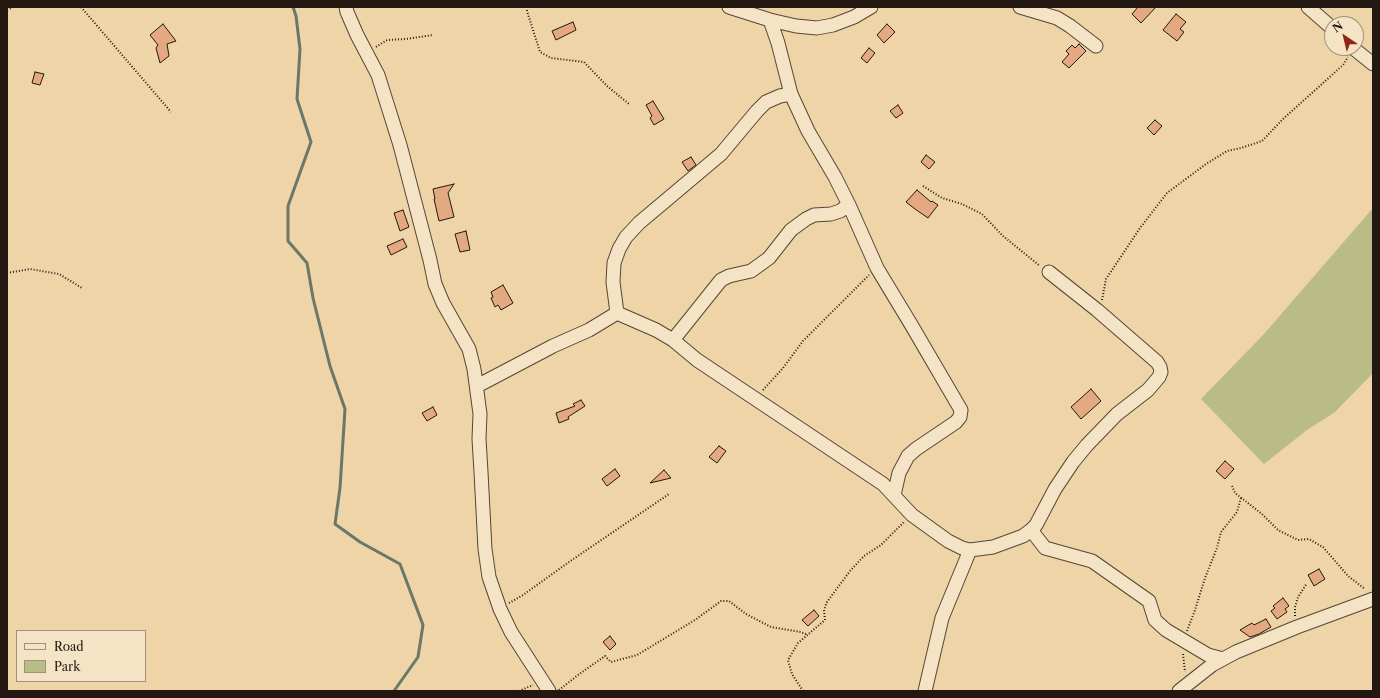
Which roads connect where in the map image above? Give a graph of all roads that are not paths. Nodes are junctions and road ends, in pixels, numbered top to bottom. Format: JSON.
{"nodes":[{"id":1,"x":346,"y":7,"type":"edge"},
{"id":2,"x":729,"y":7,"type":"edge"},
{"id":3,"x":871,"y":7,"type":"edge"},
{"id":4,"x":1020,"y":7,"type":"edge"},
{"id":5,"x":1308,"y":7,"type":"edge"},
{"id":6,"x":770,"y":20,"type":"junction"},
{"id":7,"x":1324,"y":21,"type":"edge"},
{"id":8,"x":1096,"y":46,"type":"dead end"},
{"id":9,"x":1363,"y":56,"type":"edge"},
{"id":10,"x":1373,"y":64,"type":"edge"},
{"id":11,"x":791,"y":94,"type":"junction"},
{"id":12,"x":849,"y":205,"type":"junction"},
{"id":13,"x":1049,"y":272,"type":"road end"},
{"id":14,"x":616,"y":313,"type":"junction"},
{"id":15,"x":673,"y":340,"type":"junction"},
{"id":16,"x":477,"y":386,"type":"junction"},
{"id":17,"x":894,"y":495,"type":"junction"},
{"id":18,"x":1031,"y":530,"type":"junction"},
{"id":19,"x":970,"y":550,"type":"junction"},
{"id":20,"x":1371,"y":595,"type":"edge"},
{"id":21,"x":1223,"y":659,"type":"junction"},
{"id":22,"x":545,"y":686,"type":"edge"},
{"id":23,"x":1182,"y":688,"type":"edge"},
{"id":24,"x":925,"y":691,"type":"edge"}],
"edges":[{"from":1,"to":16,"type":"street"},
{"from":2,"to":6,"type":"street"},
{"from":3,"to":6,"type":"street"},
{"from":4,"to":8,"type":"street"},
{"from":5,"to":7,"type":"street"},
{"from":6,"to":11,"type":"street"},
{"from":9,"to":10,"type":"street"},
{"from":11,"to":12,"type":"street"},
{"from":11,"to":14,"type":"street"},
{"from":12,"to":15,"type":"street"},
{"from":12,"to":17,"type":"street"},
{"from":13,"to":18,"type":"street"},
{"from":14,"to":15,"type":"street"},
{"from":14,"to":16,"type":"street"},
{"from":15,"to":17,"type":"street"},
{"from":16,"to":22,"type":"street"},
{"from":17,"to":19,"type":"street"},
{"from":18,"to":19,"type":"street"},
{"from":18,"to":21,"type":"street"},
{"from":19,"to":24,"type":"street"},
{"from":20,"to":21,"type":"street"},
{"from":21,"to":23,"type":"street"}]}
